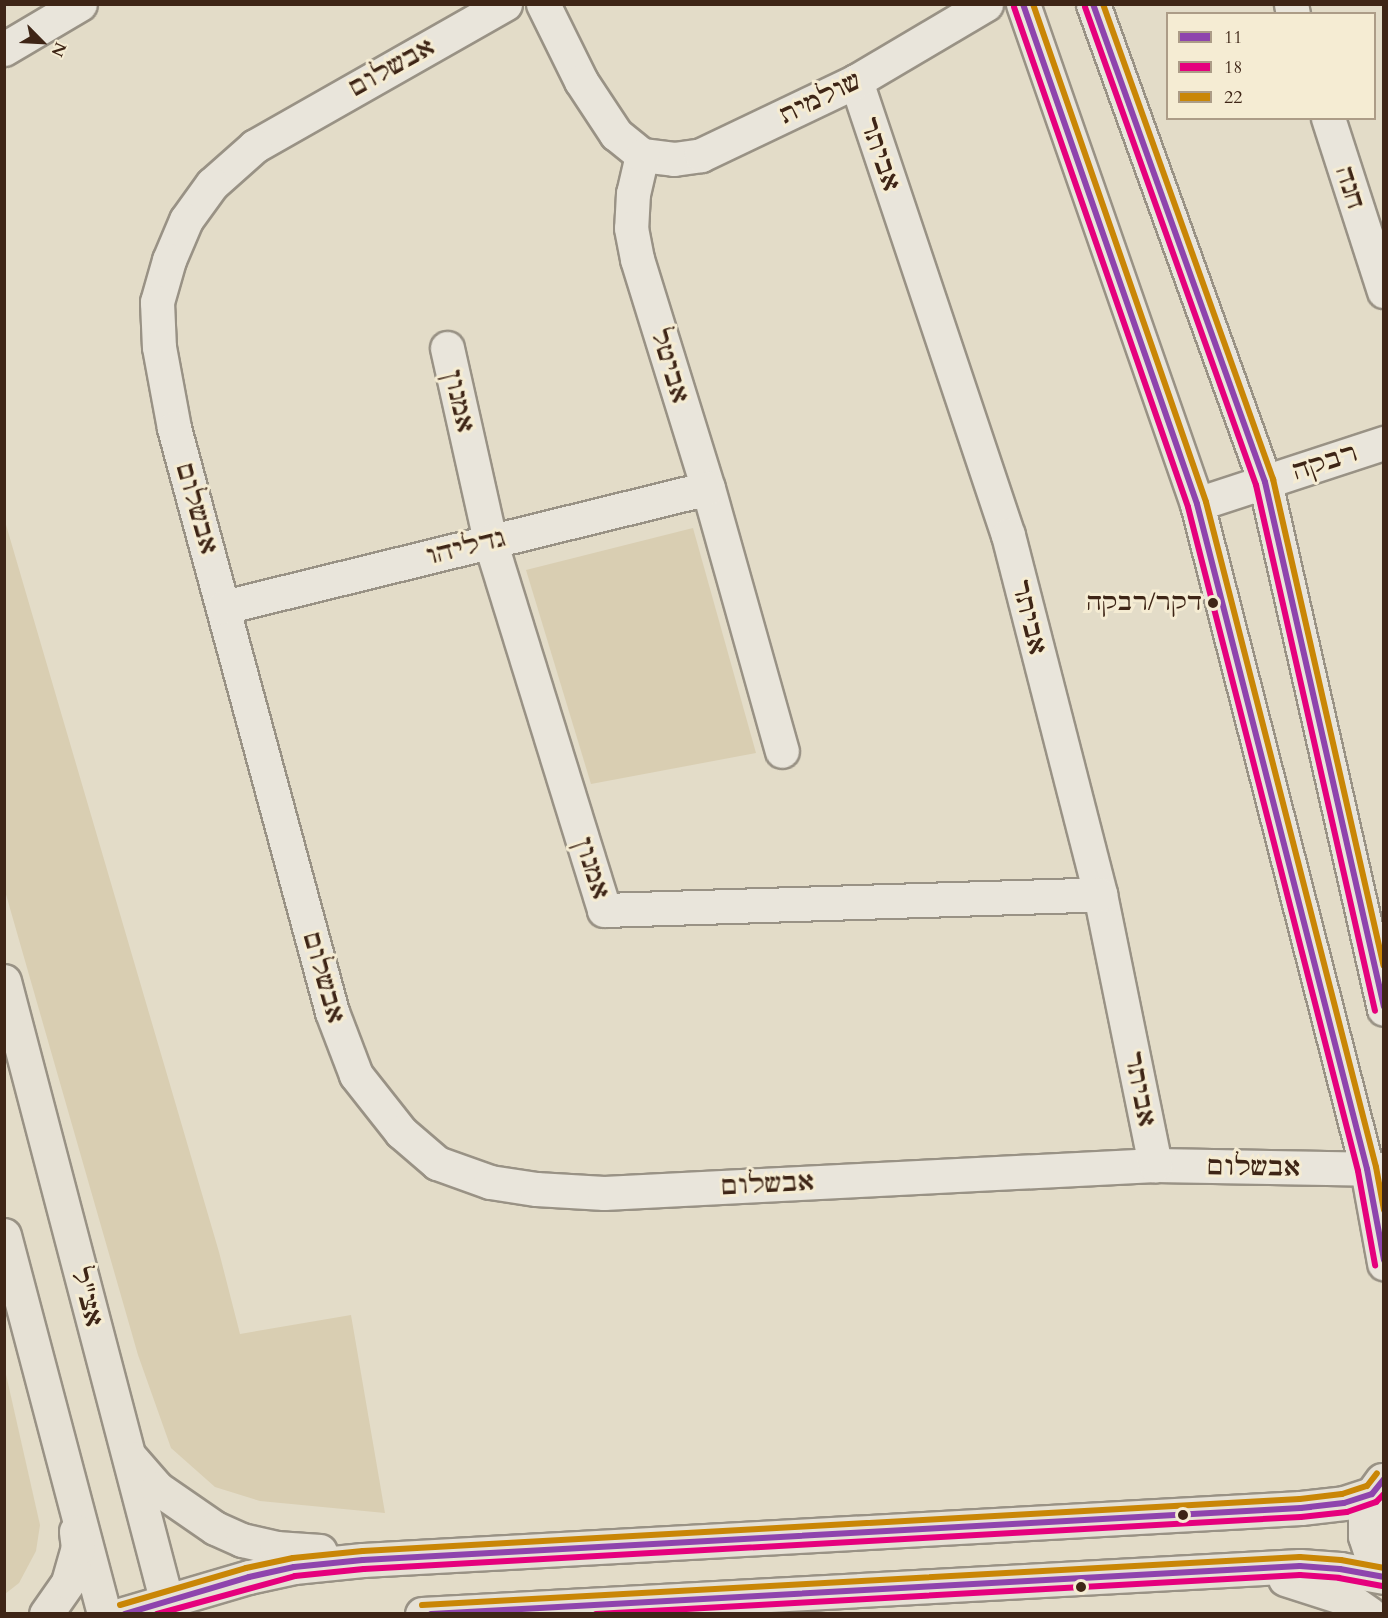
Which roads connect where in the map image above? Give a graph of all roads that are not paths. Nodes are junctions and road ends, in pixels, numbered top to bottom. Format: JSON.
{"nodes":[{"id":1,"x":80,"y":4,"type":"edge"},
{"id":2,"x":505,"y":4,"type":"edge"},
{"id":3,"x":543,"y":4,"type":"edge"},
{"id":4,"x":986,"y":4,"type":"edge"},
{"id":5,"x":1023,"y":4,"type":"edge"},
{"id":6,"x":1093,"y":4,"type":"edge"},
{"id":7,"x":4,"y":49,"type":"edge"},
{"id":8,"x":856,"y":81,"type":"junction"},
{"id":9,"x":1329,"y":120,"type":"edge"},
{"id":10,"x":642,"y":155,"type":"junction"},
{"id":11,"x":1383,"y":291,"type":"edge"},
{"id":12,"x":447,"y":348,"type":"dead end"},
{"id":13,"x":1383,"y":443,"type":"edge"},
{"id":14,"x":1265,"y":482,"type":"junction"},
{"id":15,"x":708,"y":488,"type":"junction"},
{"id":16,"x":1197,"y":504,"type":"junction"},
{"id":17,"x":490,"y":541,"type":"junction"},
{"id":18,"x":224,"y":606,"type":"junction"},
{"id":19,"x":782,"y":751,"type":"dead end"},
{"id":20,"x":1100,"y":894,"type":"junction"},
{"id":21,"x":4,"y":981,"type":"edge"},
{"id":22,"x":1383,"y":1009,"type":"edge"},
{"id":23,"x":1155,"y":1165,"type":"junction"},
{"id":24,"x":1375,"y":1169,"type":"edge"},
{"id":25,"x":4,"y":1235,"type":"edge"},
{"id":26,"x":1383,"y":1263,"type":"edge"},
{"id":27,"x":129,"y":1455,"type":"junction"},
{"id":28,"x":1378,"y":1486,"type":"edge"},
{"id":29,"x":74,"y":1499,"type":"junction"},
{"id":30,"x":411,"y":1558,"type":"junction"},
{"id":31,"x":1221,"y":1571,"type":"junction"},
{"id":32,"x":1383,"y":1576,"type":"edge"},
{"id":33,"x":168,"y":1606,"type":"edge"},
{"id":34,"x":46,"y":1614,"type":"edge"},
{"id":35,"x":104,"y":1614,"type":"edge"},
{"id":36,"x":123,"y":1614,"type":"edge"},
{"id":37,"x":422,"y":1614,"type":"edge"},
{"id":38,"x":1370,"y":1614,"type":"edge"}],
"edges":[{"from":1,"to":7,"type":"street"},
{"from":2,"to":18,"type":"street","name":"אבשלום"},
{"from":3,"to":10,"type":"street"},
{"from":4,"to":8,"type":"street","name":"שולמית"},
{"from":5,"to":16,"type":"street"},
{"from":6,"to":14,"type":"street"},
{"from":8,"to":10,"type":"street","name":"שולמית"},
{"from":8,"to":20,"type":"street","name":"אביתר"},
{"from":9,"to":11,"type":"street","name":"חנה"},
{"from":10,"to":15,"type":"street","name":"אביטל"},
{"from":12,"to":17,"type":"street","name":"אמנון"},
{"from":13,"to":14,"type":"street","name":"רבקה"},
{"from":14,"to":16,"type":"street","name":"רבקה"},
{"from":14,"to":22,"type":"street"},
{"from":15,"to":17,"type":"street","name":"גדליהו"},
{"from":15,"to":19,"type":"street","name":"אביטל"},
{"from":16,"to":24,"type":"street"},
{"from":17,"to":18,"type":"street","name":"גדליהו"},
{"from":17,"to":20,"type":"street","name":"אמנון"},
{"from":18,"to":23,"type":"street","name":"אבשלום"},
{"from":20,"to":23,"type":"street","name":"אביתר"},
{"from":21,"to":27,"type":"main road","name":"אצ\"ל"},
{"from":23,"to":24,"type":"street","name":"אבשלום"},
{"from":24,"to":26,"type":"street"},
{"from":25,"to":29,"type":"main road"},
{"from":27,"to":30,"type":"main road"},
{"from":27,"to":33,"type":"main road","name":"אצ\"ל"},
{"from":28,"to":30,"type":"main road"},
{"from":28,"to":32,"type":"main road"},
{"from":29,"to":34,"type":"main road"},
{"from":29,"to":35,"type":"main road"},
{"from":30,"to":33,"type":"main road"},
{"from":31,"to":32,"type":"main road"},
{"from":31,"to":37,"type":"main road"},
{"from":31,"to":38,"type":"main road"},
{"from":33,"to":36,"type":"main road"}]}
